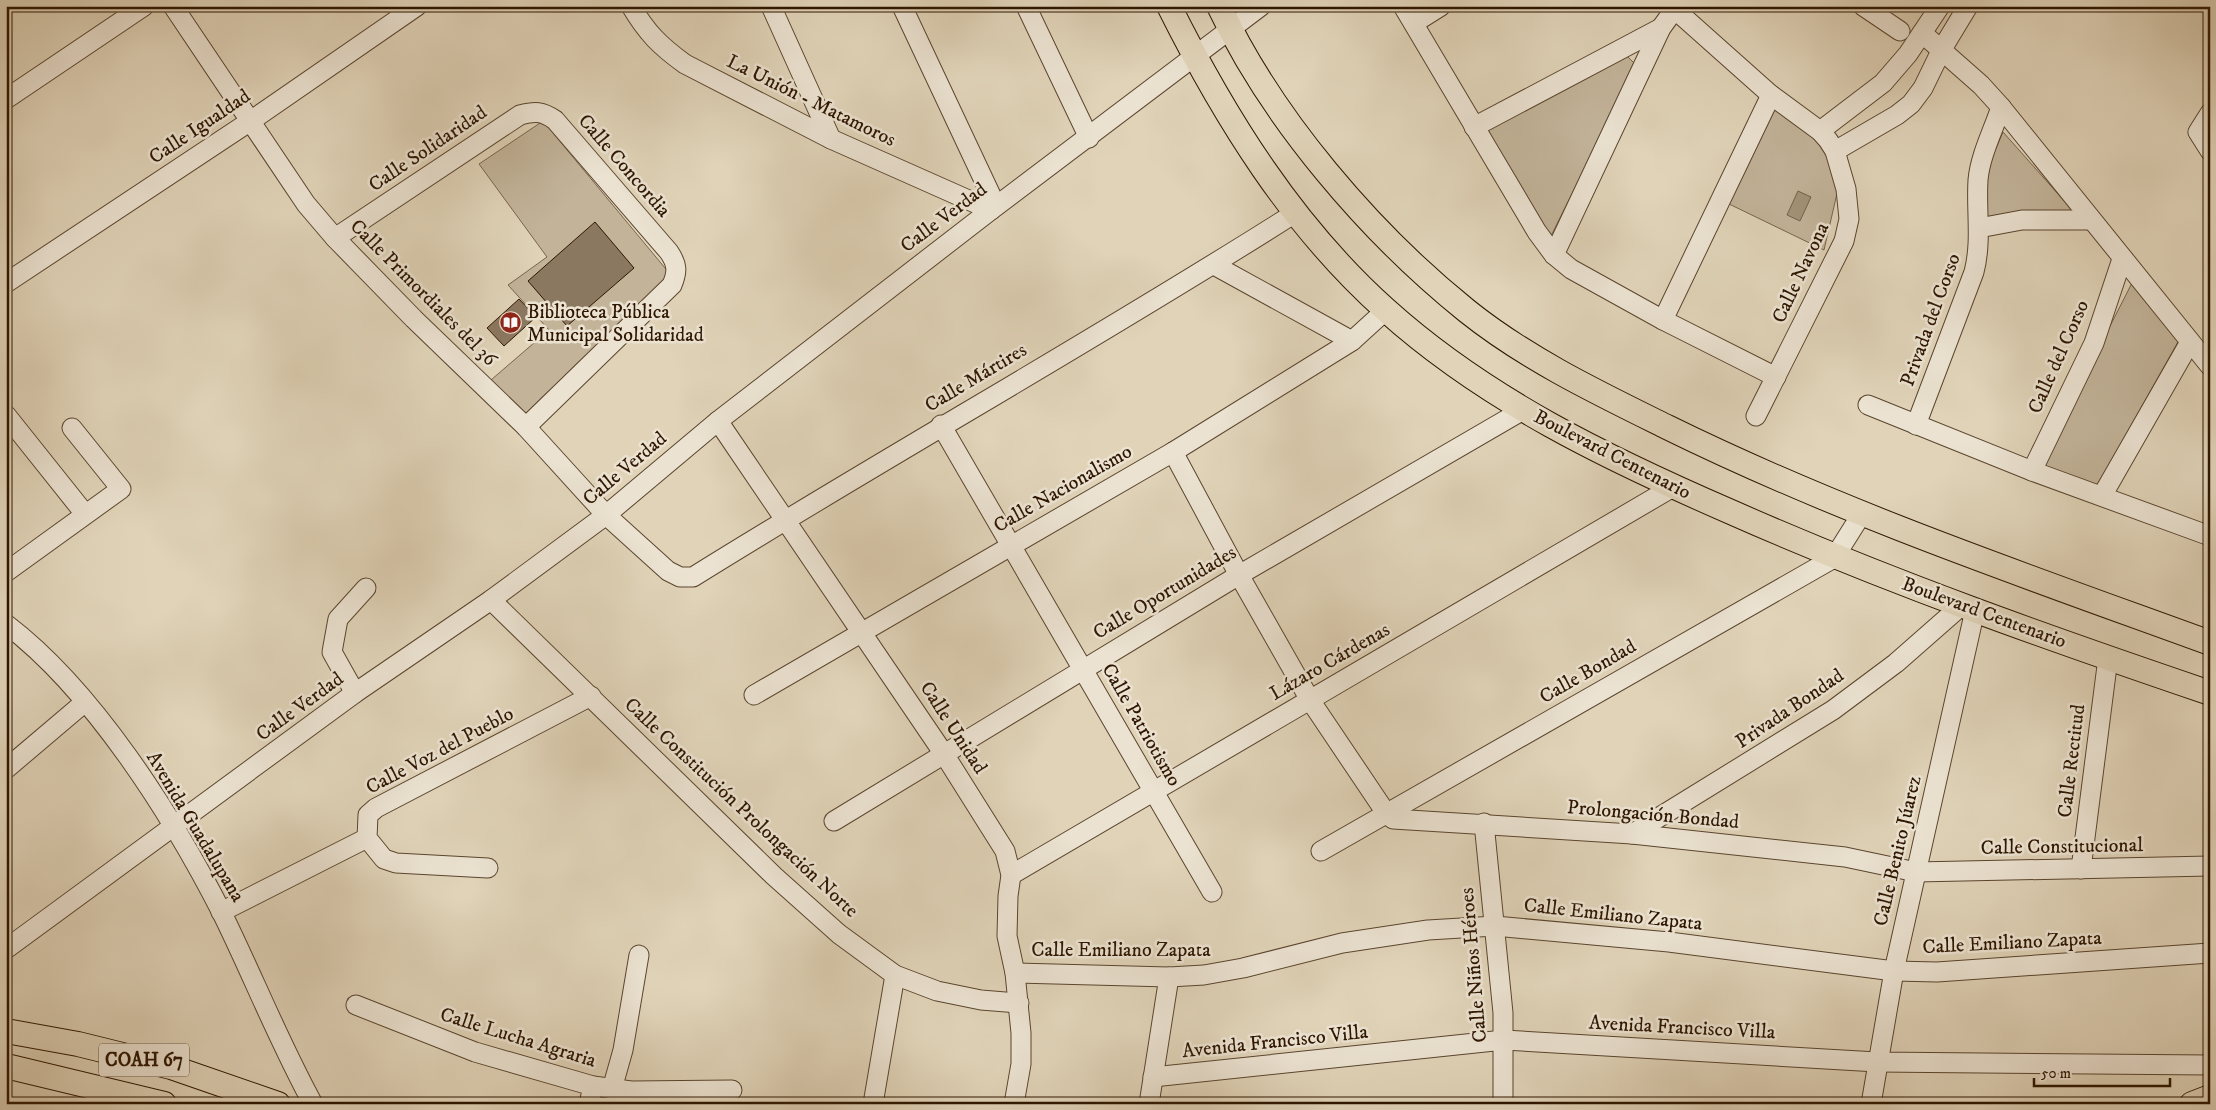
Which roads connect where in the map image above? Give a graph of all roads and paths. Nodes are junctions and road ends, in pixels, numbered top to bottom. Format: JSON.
{"nodes":[{"id":1,"x":144,"y":6,"type":"edge"},
{"id":2,"x":173,"y":6,"type":"edge"},
{"id":3,"x":417,"y":6,"type":"edge"},
{"id":4,"x":631,"y":6,"type":"edge"},
{"id":5,"x":772,"y":6,"type":"edge"},
{"id":6,"x":902,"y":6,"type":"edge"},
{"id":7,"x":1026,"y":6,"type":"edge"},
{"id":8,"x":1169,"y":6,"type":"edge"},
{"id":9,"x":1219,"y":6,"type":"edge"},
{"id":10,"x":1261,"y":6,"type":"edge"},
{"id":11,"x":1403,"y":6,"type":"edge"},
{"id":12,"x":1441,"y":6,"type":"edge"},
{"id":13,"x":1863,"y":6,"type":"edge"},
{"id":14,"x":1940,"y":6,"type":"edge"},
{"id":15,"x":1968,"y":6,"type":"edge"},
{"id":16,"x":1672,"y":8,"type":"edge"},
{"id":17,"x":1414,"y":23,"type":"junction"},
{"id":18,"x":1661,"y":28,"type":"junction"},
{"id":19,"x":1230,"y":29,"type":"junction"},
{"id":20,"x":1900,"y":31,"type":"dead end"},
{"id":21,"x":1922,"y":33,"type":"junction"},
{"id":22,"x":1942,"y":50,"type":"junction"},
{"id":23,"x":1194,"y":57,"type":"junction"},
{"id":24,"x":1771,"y":95,"type":"junction"},
{"id":25,"x":6,"y":99,"type":"edge"},
{"id":26,"x":2001,"y":108,"type":"junction"},
{"id":27,"x":2210,"y":113,"type":"edge"},
{"id":28,"x":520,"y":115,"type":"joint"},
{"id":29,"x":252,"y":120,"type":"junction"},
{"id":30,"x":1474,"y":127,"type":"junction"},
{"id":31,"x":1820,"y":131,"type":"junction"},
{"id":32,"x":1089,"y":138,"type":"junction"},
{"id":33,"x":831,"y":139,"type":"junction"},
{"id":34,"x":1835,"y":151,"type":"junction"},
{"id":35,"x":2210,"y":151,"type":"edge"},
{"id":36,"x":993,"y":208,"type":"junction"},
{"id":37,"x":1295,"y":213,"type":"junction"},
{"id":38,"x":2091,"y":220,"type":"junction"},
{"id":39,"x":1979,"y":228,"type":"junction"},
{"id":40,"x":335,"y":238,"type":"junction"},
{"id":41,"x":1554,"y":255,"type":"junction"},
{"id":42,"x":2122,"y":259,"type":"junction"},
{"id":43,"x":1214,"y":265,"type":"junction"},
{"id":44,"x":6,"y":282,"type":"edge"},
{"id":45,"x":1386,"y":310,"type":"junction"},
{"id":46,"x":1663,"y":320,"type":"junction"},
{"id":47,"x":1352,"y":341,"type":"junction"},
{"id":48,"x":2190,"y":342,"type":"junction"},
{"id":49,"x":2210,"y":366,"type":"edge"},
{"id":50,"x":1776,"y":377,"type":"junction"},
{"id":51,"x":1868,"y":405,"type":"dead end"},
{"id":52,"x":1523,"y":410,"type":"junction"},
{"id":53,"x":6,"y":415,"type":"edge"},
{"id":54,"x":1756,"y":416,"type":"dead end"},
{"id":55,"x":718,"y":421,"type":"junction"},
{"id":56,"x":1916,"y":424,"type":"junction"},
{"id":57,"x":941,"y":426,"type":"junction"},
{"id":58,"x":526,"y":427,"type":"junction"},
{"id":59,"x":72,"y":428,"type":"dead end"},
{"id":60,"x":1173,"y":452,"type":"junction"},
{"id":61,"x":2032,"y":471,"type":"junction"},
{"id":62,"x":1673,"y":487,"type":"junction"},
{"id":63,"x":2102,"y":496,"type":"junction"},
{"id":64,"x":86,"y":514,"type":"junction"},
{"id":65,"x":1861,"y":514,"type":"junction"},
{"id":66,"x":606,"y":515,"type":"junction"},
{"id":67,"x":786,"y":518,"type":"junction"},
{"id":68,"x":2210,"y":536,"type":"edge"},
{"id":69,"x":1010,"y":545,"type":"junction"},
{"id":70,"x":1834,"y":558,"type":"junction"},
{"id":71,"x":6,"y":572,"type":"edge"},
{"id":72,"x":1239,"y":575,"type":"junction"},
{"id":73,"x":680,"y":577,"type":"joint"},
{"id":74,"x":366,"y":588,"type":"dead end"},
{"id":75,"x":491,"y":600,"type":"junction"},
{"id":76,"x":1969,"y":608,"type":"junction"},
{"id":77,"x":6,"y":624,"type":"edge"},
{"id":78,"x":862,"y":631,"type":"junction"},
{"id":79,"x":2210,"y":643,"type":"edge"},
{"id":80,"x":2108,"y":658,"type":"junction"},
{"id":81,"x":1083,"y":670,"type":"junction"},
{"id":82,"x":355,"y":693,"type":"junction"},
{"id":83,"x":2210,"y":693,"type":"edge"},
{"id":84,"x":754,"y":695,"type":"dead end"},
{"id":85,"x":591,"y":696,"type":"junction"},
{"id":86,"x":1310,"y":700,"type":"junction"},
{"id":87,"x":85,"y":702,"type":"junction"},
{"id":88,"x":944,"y":754,"type":"junction"},
{"id":89,"x":6,"y":769,"type":"edge"},
{"id":90,"x":1154,"y":791,"type":"junction"},
{"id":91,"x":1386,"y":813,"type":"junction"},
{"id":92,"x":834,"y":821,"type":"dead end"},
{"id":93,"x":1484,"y":823,"type":"junction"},
{"id":94,"x":173,"y":828,"type":"junction"},
{"id":95,"x":1632,"y":834,"type":"junction"},
{"id":96,"x":367,"y":838,"type":"junction"},
{"id":97,"x":1321,"y":851,"type":"dead end"},
{"id":98,"x":2210,"y":866,"type":"edge"},
{"id":99,"x":488,"y":868,"type":"dead end"},
{"id":100,"x":2081,"y":869,"type":"junction"},
{"id":101,"x":1916,"y":872,"type":"junction"},
{"id":102,"x":1011,"y":875,"type":"junction"},
{"id":103,"x":1212,"y":892,"type":"dead end"},
{"id":104,"x":221,"y":912,"type":"junction"},
{"id":105,"x":1495,"y":926,"type":"junction"},
{"id":106,"x":6,"y":950,"type":"edge"},
{"id":107,"x":2210,"y":953,"type":"edge"},
{"id":108,"x":639,"y":955,"type":"dead end"},
{"id":109,"x":1894,"y":971,"type":"junction"},
{"id":110,"x":1015,"y":974,"type":"junction"},
{"id":111,"x":895,"y":975,"type":"junction"},
{"id":112,"x":1169,"y":977,"type":"junction"},
{"id":113,"x":1019,"y":1003,"type":"junction"},
{"id":114,"x":356,"y":1005,"type":"dead end"},
{"id":115,"x":6,"y":1031,"type":"edge"},
{"id":116,"x":1504,"y":1040,"type":"junction"},
{"id":117,"x":1877,"y":1062,"type":"junction"},
{"id":118,"x":6,"y":1066,"type":"edge"},
{"id":119,"x":2210,"y":1066,"type":"edge"},
{"id":120,"x":1153,"y":1077,"type":"junction"},
{"id":121,"x":302,"y":1083,"type":"junction"},
{"id":122,"x":732,"y":1090,"type":"dead end"},
{"id":123,"x":598,"y":1093,"type":"edge"},
{"id":124,"x":2210,"y":1097,"type":"edge"},
{"id":125,"x":164,"y":1104,"type":"edge"},
{"id":126,"x":278,"y":1104,"type":"edge"},
{"id":127,"x":303,"y":1104,"type":"edge"},
{"id":128,"x":313,"y":1104,"type":"edge"},
{"id":129,"x":872,"y":1104,"type":"edge"},
{"id":130,"x":1014,"y":1104,"type":"edge"},
{"id":131,"x":1149,"y":1104,"type":"edge"},
{"id":132,"x":1502,"y":1104,"type":"edge"},
{"id":133,"x":1871,"y":1104,"type":"edge"},
{"id":134,"x":2192,"y":1104,"type":"edge"}],
"edges":[{"from":1,"to":25,"type":"street"},
{"from":2,"to":29,"type":"street","name":"Calle Primordiales del 36"},
{"from":3,"to":29,"type":"street","name":"Calle Igualdad"},
{"from":4,"to":33,"type":"street","name":"La Unión - Matamoros"},
{"from":5,"to":33,"type":"street"},
{"from":6,"to":36,"type":"street"},
{"from":7,"to":32,"type":"street"},
{"from":8,"to":23,"type":"main road","name":"Boulevard Centenario"},
{"from":9,"to":19,"type":"main road"},
{"from":10,"to":19,"type":"street","name":"Calle Verdad"},
{"from":11,"to":17,"type":"street"},
{"from":12,"to":17,"type":"street"},
{"from":13,"to":20,"type":"street"},
{"from":14,"to":21,"type":"street"},
{"from":15,"to":22,"type":"street"},
{"from":16,"to":18,"type":"street","name":"Calle Navona"},
{"from":16,"to":24,"type":"street","name":"Calle Navona"},
{"from":17,"to":30,"type":"street"},
{"from":18,"to":30,"type":"street","name":"Calle Navona"},
{"from":18,"to":41,"type":"street","name":"Calle Navona"},
{"from":19,"to":23,"type":"street","name":"Calle Verdad"},
{"from":19,"to":65,"type":"main road"},
{"from":21,"to":22,"type":"street"},
{"from":21,"to":31,"type":"street"},
{"from":22,"to":26,"type":"street"},
{"from":22,"to":34,"type":"street"},
{"from":23,"to":32,"type":"street","name":"Calle Verdad"},
{"from":23,"to":37,"type":"main road","name":"Boulevard Centenario"},
{"from":24,"to":31,"type":"street","name":"Calle Navona"},
{"from":24,"to":46,"type":"street"},
{"from":26,"to":38,"type":"street"},
{"from":26,"to":39,"type":"street","name":"Privada del Corso"},
{"from":27,"to":35,"type":"street"},
{"from":28,"to":40,"type":"street","name":"Calle Solidaridad"},
{"from":28,"to":58,"type":"street","name":"Calle Concordia"},
{"from":29,"to":40,"type":"street","name":"Calle Primordiales del 36"},
{"from":29,"to":44,"type":"street","name":"Calle Igualdad"},
{"from":30,"to":41,"type":"street"},
{"from":31,"to":34,"type":"street","name":"Calle Navona"},
{"from":32,"to":36,"type":"street","name":"Calle Verdad"},
{"from":33,"to":36,"type":"street","name":"La Unión - Matamoros"},
{"from":34,"to":50,"type":"street","name":"Calle Navona"},
{"from":36,"to":55,"type":"street","name":"Calle Verdad"},
{"from":37,"to":43,"type":"street","name":"Calle Mártires"},
{"from":37,"to":45,"type":"main road","name":"Boulevard Centenario"},
{"from":38,"to":39,"type":"street"},
{"from":38,"to":42,"type":"street"},
{"from":39,"to":56,"type":"street","name":"Privada del Corso"},
{"from":40,"to":58,"type":"street","name":"Calle Primordiales del 36"},
{"from":41,"to":46,"type":"street"},
{"from":42,"to":48,"type":"street"},
{"from":42,"to":61,"type":"street","name":"Calle del Corso"},
{"from":43,"to":47,"type":"street"},
{"from":43,"to":57,"type":"street","name":"Calle Mártires"},
{"from":45,"to":47,"type":"street","name":"Calle Nacionalismo"},
{"from":45,"to":52,"type":"main road","name":"Boulevard Centenario"},
{"from":46,"to":50,"type":"street"},
{"from":47,"to":60,"type":"street","name":"Calle Nacionalismo"},
{"from":48,"to":49,"type":"street"},
{"from":48,"to":63,"type":"street"},
{"from":50,"to":54,"type":"street","name":"Calle Navona"},
{"from":51,"to":56,"type":"street"},
{"from":52,"to":62,"type":"main road","name":"Boulevard Centenario"},
{"from":52,"to":72,"type":"street","name":"Calle Oportunidades"},
{"from":53,"to":64,"type":"street"},
{"from":55,"to":66,"type":"street","name":"Calle Verdad"},
{"from":55,"to":67,"type":"street","name":"Calle Unidad"},
{"from":56,"to":61,"type":"street"},
{"from":57,"to":67,"type":"street","name":"Calle Mártires"},
{"from":57,"to":69,"type":"street","name":"Calle Patriotismo"},
{"from":58,"to":66,"type":"street","name":"Calle Primordiales del 36"},
{"from":59,"to":64,"type":"street"},
{"from":60,"to":69,"type":"street","name":"Calle Nacionalismo"},
{"from":60,"to":72,"type":"street"},
{"from":61,"to":63,"type":"street"},
{"from":62,"to":70,"type":"main road","name":"Boulevard Centenario"},
{"from":62,"to":86,"type":"street","name":"Lázaro Cárdenas"},
{"from":63,"to":68,"type":"street"},
{"from":64,"to":71,"type":"street"},
{"from":65,"to":70,"type":"street","name":"Calle Bondad"},
{"from":65,"to":79,"type":"main road"},
{"from":66,"to":73,"type":"street","name":"Calle Primordiales del 36"},
{"from":66,"to":75,"type":"street","name":"Calle Verdad"},
{"from":67,"to":73,"type":"street","name":"Calle Mártires"},
{"from":67,"to":78,"type":"street","name":"Calle Unidad"},
{"from":69,"to":78,"type":"street","name":"Calle Nacionalismo"},
{"from":69,"to":81,"type":"street","name":"Calle Patriotismo"},
{"from":70,"to":76,"type":"main road","name":"Boulevard Centenario"},
{"from":70,"to":91,"type":"street","name":"Calle Bondad"},
{"from":72,"to":81,"type":"street","name":"Calle Oportunidades"},
{"from":72,"to":86,"type":"street"},
{"from":74,"to":82,"type":"street"},
{"from":75,"to":82,"type":"street","name":"Calle Verdad"},
{"from":75,"to":85,"type":"street","name":"Calle Constitución Prolongación Norte"},
{"from":76,"to":80,"type":"main road","name":"Boulevard Centenario"},
{"from":76,"to":95,"type":"street","name":"Privada Bondad"},
{"from":76,"to":101,"type":"street","name":"Calle Benito Júarez"},
{"from":77,"to":87,"type":"street","name":"Avenida Guadalupana"},
{"from":78,"to":84,"type":"street","name":"Calle Nacionalismo"},
{"from":78,"to":88,"type":"street","name":"Calle Unidad"},
{"from":80,"to":83,"type":"main road","name":"Boulevard Centenario"},
{"from":80,"to":100,"type":"street","name":"Calle Rectitud"},
{"from":81,"to":88,"type":"street","name":"Calle Oportunidades"},
{"from":81,"to":90,"type":"street","name":"Calle Patriotismo"},
{"from":82,"to":94,"type":"street","name":"Calle Verdad"},
{"from":85,"to":96,"type":"street","name":"Calle Voz del Pueblo"},
{"from":85,"to":111,"type":"street","name":"Calle Constitución Prolongación Norte"},
{"from":86,"to":90,"type":"street","name":"Lázaro Cárdenas"},
{"from":86,"to":91,"type":"street"},
{"from":87,"to":89,"type":"street"},
{"from":87,"to":94,"type":"street","name":"Avenida Guadalupana"},
{"from":88,"to":92,"type":"street","name":"Calle Oportunidades"},
{"from":88,"to":102,"type":"street","name":"Calle Unidad"},
{"from":90,"to":102,"type":"street","name":"Lázaro Cárdenas"},
{"from":90,"to":103,"type":"street","name":"Calle Patriotismo"},
{"from":91,"to":93,"type":"street","name":"Prolongación Bondad"},
{"from":91,"to":97,"type":"street","name":"Calle Bondad"},
{"from":93,"to":95,"type":"street","name":"Prolongación Bondad"},
{"from":93,"to":105,"type":"street","name":"Calle Niños Héroes"},
{"from":94,"to":104,"type":"street","name":"Avenida Guadalupana"},
{"from":94,"to":106,"type":"street","name":"Calle Verdad"},
{"from":95,"to":101,"type":"street","name":"Prolongación Bondad"},
{"from":96,"to":99,"type":"street"},
{"from":96,"to":104,"type":"street"},
{"from":98,"to":100,"type":"street","name":"Calle Constitucional"},
{"from":100,"to":101,"type":"street","name":"Calle Constitucional"},
{"from":101,"to":109,"type":"street","name":"Calle Benito Júarez"},
{"from":102,"to":110,"type":"street","name":"Calle Unidad"},
{"from":104,"to":121,"type":"street","name":"Avenida Guadalupana"},
{"from":105,"to":109,"type":"street","name":"Calle Emiliano Zapata"},
{"from":105,"to":112,"type":"street","name":"Calle Emiliano Zapata"},
{"from":105,"to":116,"type":"street","name":"Calle Niños Héroes"},
{"from":107,"to":109,"type":"street","name":"Calle Emiliano Zapata"},
{"from":108,"to":123,"type":"street"},
{"from":109,"to":117,"type":"street","name":"Calle Benito Júarez"},
{"from":110,"to":112,"type":"street","name":"Calle Emiliano Zapata"},
{"from":110,"to":113,"type":"street","name":"Calle Unidad"},
{"from":111,"to":113,"type":"street","name":"Calle Constitución Prolongación Norte"},
{"from":111,"to":129,"type":"street"},
{"from":112,"to":120,"type":"street"},
{"from":113,"to":130,"type":"street","name":"Calle Unidad"},
{"from":114,"to":123,"type":"street","name":"Calle Lucha Agraria"},
{"from":115,"to":126,"type":"main road","number":"COAH 67"},
{"from":116,"to":117,"type":"street","name":"Avenida Francisco Villa"},
{"from":116,"to":120,"type":"street","name":"Avenida Francisco Villa"},
{"from":116,"to":132,"type":"street","name":"Calle Niños Héroes"},
{"from":117,"to":119,"type":"street","name":"Avenida Francisco Villa"},
{"from":117,"to":133,"type":"street","name":"Calle Benito Júarez"},
{"from":118,"to":125,"type":"main road","number":"COAH 67"},
{"from":120,"to":131,"type":"street"},
{"from":121,"to":127,"type":"street"},
{"from":121,"to":128,"type":"street","name":"Avenida Guadalupana"},
{"from":122,"to":123,"type":"street","name":"Calle Lucha Agraria"},
{"from":124,"to":134,"type":"main road"}]}
